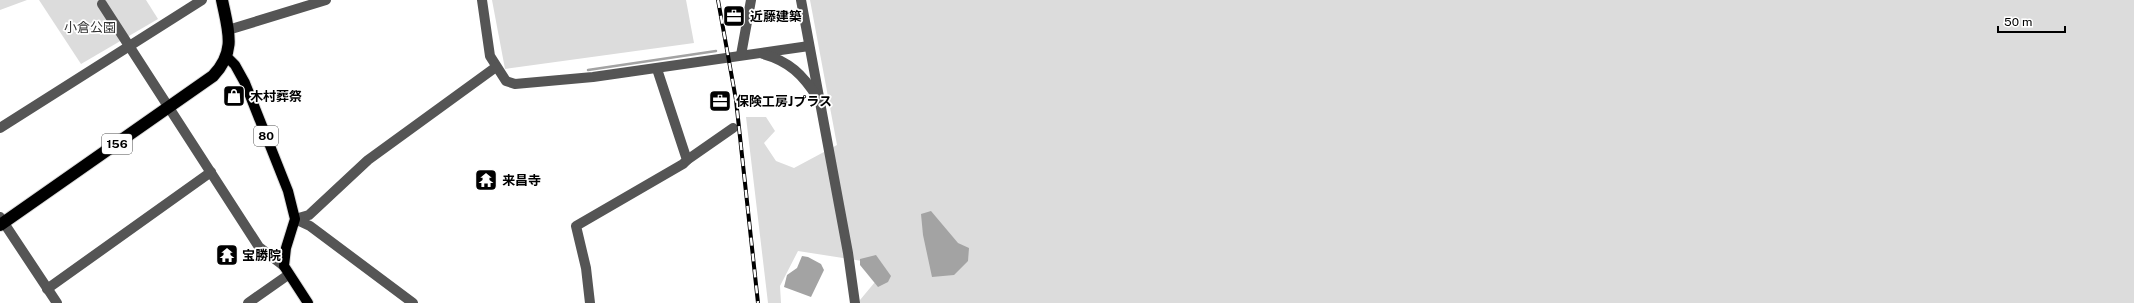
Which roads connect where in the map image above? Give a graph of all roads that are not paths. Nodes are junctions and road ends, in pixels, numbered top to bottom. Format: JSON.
{"nodes":[{"id":1,"x":202,"y":0,"type":"edge"},
{"id":2,"x":222,"y":0,"type":"edge"},
{"id":3,"x":326,"y":0,"type":"edge"},
{"id":4,"x":482,"y":0,"type":"edge"},
{"id":5,"x":751,"y":0,"type":"edge"},
{"id":6,"x":801,"y":0,"type":"edge"},
{"id":7,"x":102,"y":4,"type":"dead end"},
{"id":8,"x":228,"y":30,"type":"junction"},
{"id":9,"x":129,"y":46,"type":"junction"},
{"id":10,"x":810,"y":46,"type":"junction"},
{"id":11,"x":757,"y":53,"type":"junction"},
{"id":12,"x":741,"y":55,"type":"junction"},
{"id":13,"x":227,"y":57,"type":"junction"},
{"id":14,"x":657,"y":68,"type":"junction"},
{"id":15,"x":498,"y":71,"type":"junction"},
{"id":16,"x":820,"y":102,"type":"junction"},
{"id":17,"x":170,"y":108,"type":"junction"},
{"id":18,"x":0,"y":128,"type":"edge"},
{"id":19,"x":733,"y":128,"type":"dead end"},
{"id":20,"x":686,"y":160,"type":"junction"},
{"id":21,"x":211,"y":172,"type":"junction"},
{"id":22,"x":295,"y":219,"type":"junction"},
{"id":23,"x":1,"y":222,"type":"edge"},
{"id":24,"x":286,"y":271,"type":"junction"},
{"id":25,"x":47,"y":289,"type":"junction"},
{"id":26,"x":57,"y":303,"type":"edge"},
{"id":27,"x":248,"y":303,"type":"edge"},
{"id":28,"x":308,"y":303,"type":"edge"},
{"id":29,"x":413,"y":303,"type":"edge"},
{"id":30,"x":590,"y":303,"type":"edge"},
{"id":31,"x":855,"y":303,"type":"edge"}],
"edges":[{"from":1,"to":9,"type":"street"},
{"from":2,"to":8,"type":"highway"},
{"from":3,"to":8,"type":"street"},
{"from":4,"to":15,"type":"street"},
{"from":5,"to":12,"type":"street"},
{"from":6,"to":10,"type":"street"},
{"from":7,"to":9,"type":"street"},
{"from":8,"to":13,"type":"highway"},
{"from":9,"to":17,"type":"street"},
{"from":9,"to":18,"type":"street"},
{"from":10,"to":11,"type":"street"},
{"from":10,"to":16,"type":"street"},
{"from":11,"to":12,"type":"street"},
{"from":11,"to":16,"type":"street"},
{"from":12,"to":14,"type":"street"},
{"from":13,"to":17,"type":"highway","number":"156"},
{"from":13,"to":22,"type":"main road","number":"80"},
{"from":14,"to":15,"type":"street"},
{"from":14,"to":20,"type":"street"},
{"from":15,"to":22,"type":"street"},
{"from":16,"to":31,"type":"street"},
{"from":17,"to":21,"type":"street"},
{"from":17,"to":23,"type":"highway","number":"156"},
{"from":19,"to":20,"type":"street"},
{"from":20,"to":30,"type":"street"},
{"from":21,"to":24,"type":"street"},
{"from":21,"to":25,"type":"street"},
{"from":22,"to":24,"type":"main road"},
{"from":22,"to":29,"type":"street"},
{"from":23,"to":25,"type":"street"},
{"from":24,"to":27,"type":"street"},
{"from":24,"to":28,"type":"main road"},
{"from":25,"to":26,"type":"street"}]}
